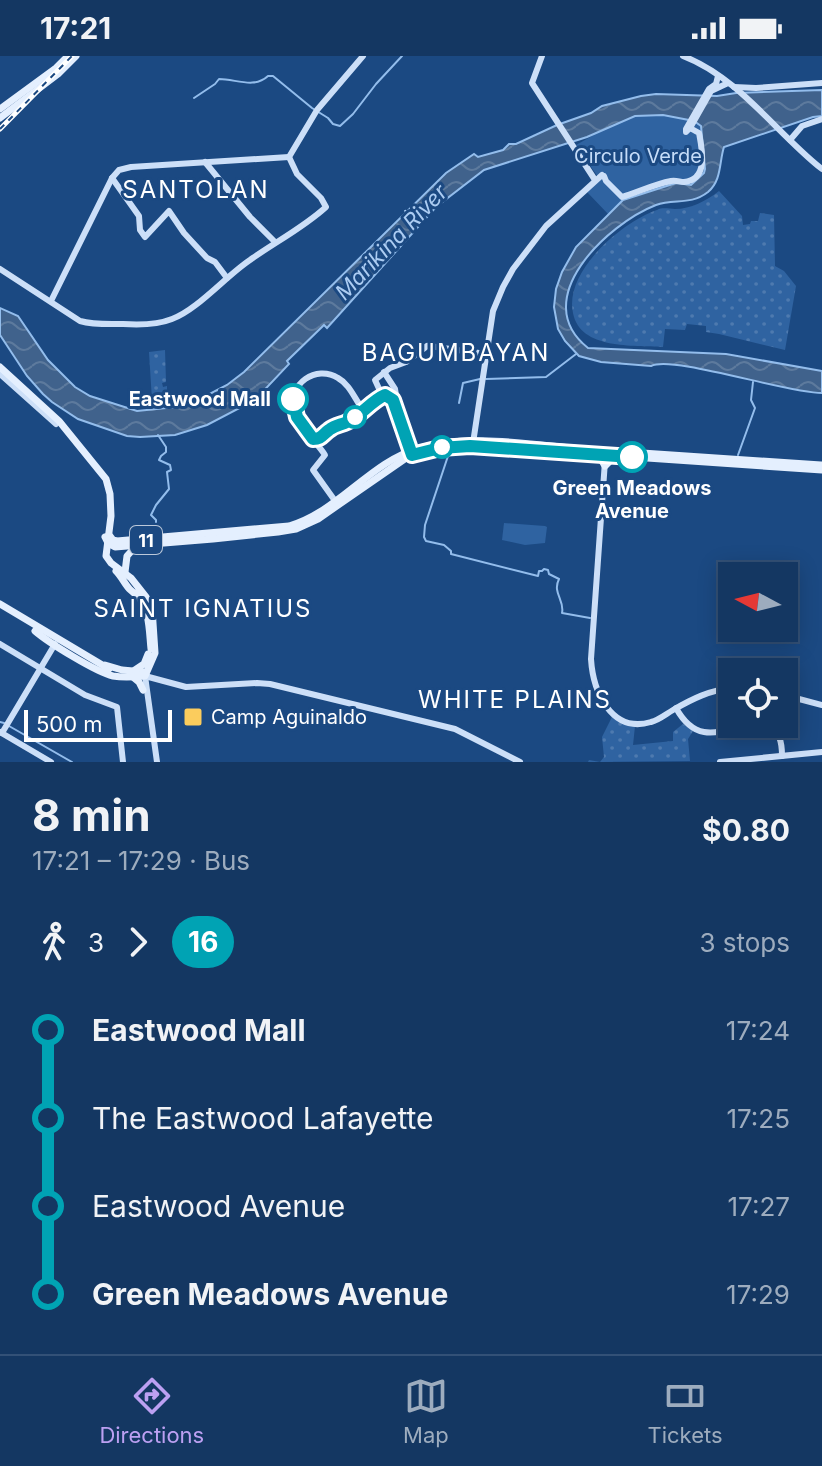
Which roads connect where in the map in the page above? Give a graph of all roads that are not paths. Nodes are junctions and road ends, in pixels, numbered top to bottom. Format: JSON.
{"nodes":[{"id":1,"x":68,"y":56,"type":"edge"},
{"id":2,"x":76,"y":56,"type":"edge"},
{"id":3,"x":363,"y":56,"type":"edge"},
{"id":4,"x":542,"y":56,"type":"edge"},
{"id":5,"x":687,"y":57,"type":"edge"},
{"id":6,"x":822,"y":83,"type":"edge"},
{"id":7,"x":716,"y":84,"type":"junction"},
{"id":8,"x":732,"y":86,"type":"junction"},
{"id":9,"x":25,"y":95,"type":"junction"},
{"id":10,"x":0,"y":109,"type":"edge"},
{"id":11,"x":0,"y":118,"type":"edge"},
{"id":12,"x":822,"y":119,"type":"edge"},
{"id":13,"x":790,"y":140,"type":"junction"},
{"id":14,"x":289,"y":157,"type":"junction"},
{"id":15,"x":205,"y":162,"type":"junction"},
{"id":16,"x":822,"y":169,"type":"edge"},
{"id":17,"x":600,"y":177,"type":"junction"},
{"id":18,"x":112,"y":178,"type":"junction"},
{"id":19,"x":275,"y":242,"type":"junction"},
{"id":20,"x":0,"y":269,"type":"edge"},
{"id":21,"x":227,"y":278,"type":"junction"},
{"id":22,"x":51,"y":301,"type":"junction"},
{"id":23,"x":486,"y":354,"type":"junction"},
{"id":24,"x":0,"y":369,"type":"edge"},
{"id":25,"x":384,"y":372,"type":"junction"},
{"id":26,"x":381,"y":393,"type":"junction"},
{"id":27,"x":393,"y":397,"type":"junction"},
{"id":28,"x":364,"y":408,"type":"junction"},
{"id":29,"x":58,"y":423,"type":"junction"},
{"id":30,"x":316,"y":440,"type":"junction"},
{"id":31,"x":473,"y":444,"type":"junction"},
{"id":32,"x":414,"y":451,"type":"junction"},
{"id":33,"x":606,"y":453,"type":"junction"},
{"id":34,"x":593,"y":454,"type":"junction"},
{"id":35,"x":616,"y":456,"type":"junction"},
{"id":36,"x":666,"y":457,"type":"junction"},
{"id":37,"x":605,"y":466,"type":"junction"},
{"id":38,"x":822,"y":468,"type":"edge"},
{"id":39,"x":333,"y":502,"type":"junction"},
{"id":40,"x":214,"y":536,"type":"junction"},
{"id":41,"x":110,"y":541,"type":"junction"},
{"id":42,"x":137,"y":594,"type":"junction"},
{"id":43,"x":0,"y":606,"type":"edge"},
{"id":44,"x":36,"y":629,"type":"junction"},
{"id":45,"x":0,"y":644,"type":"edge"},
{"id":46,"x":55,"y":644,"type":"junction"},
{"id":47,"x":151,"y":651,"type":"junction"},
{"id":48,"x":40,"y":668,"type":"junction"},
{"id":49,"x":108,"y":670,"type":"dead end"},
{"id":50,"x":123,"y":674,"type":"junction"},
{"id":51,"x":147,"y":678,"type":"junction"},
{"id":52,"x":718,"y":691,"type":"edge"},
{"id":53,"x":798,"y":699,"type":"edge"},
{"id":54,"x":822,"y":705,"type":"edge"},
{"id":55,"x":676,"y":708,"type":"junction"},
{"id":56,"x":1,"y":732,"type":"edge"},
{"id":57,"x":718,"y":732,"type":"edge"},
{"id":58,"x":779,"y":738,"type":"edge"},
{"id":59,"x":822,"y":752,"type":"edge"},
{"id":60,"x":782,"y":756,"type":"junction"},
{"id":61,"x":51,"y":762,"type":"edge"},
{"id":62,"x":123,"y":762,"type":"edge"},
{"id":63,"x":155,"y":762,"type":"edge"},
{"id":64,"x":520,"y":762,"type":"edge"},
{"id":65,"x":720,"y":762,"type":"edge"}],
"edges":[{"from":1,"to":9,"type":"main road"},
{"from":2,"to":9,"type":"main road"},
{"from":3,"to":14,"type":"street"},
{"from":4,"to":17,"type":"street"},
{"from":5,"to":7,"type":"street"},
{"from":6,"to":8,"type":"street"},
{"from":7,"to":8,"type":"street"},
{"from":7,"to":17,"type":"street"},
{"from":8,"to":13,"type":"street"},
{"from":9,"to":10,"type":"main road"},
{"from":9,"to":11,"type":"main road"},
{"from":12,"to":13,"type":"street"},
{"from":13,"to":16,"type":"street"},
{"from":14,"to":15,"type":"street"},
{"from":14,"to":19,"type":"street"},
{"from":15,"to":18,"type":"street"},
{"from":15,"to":19,"type":"street"},
{"from":17,"to":23,"type":"street"},
{"from":18,"to":21,"type":"street"},
{"from":18,"to":22,"type":"street"},
{"from":19,"to":21,"type":"street"},
{"from":20,"to":22,"type":"street"},
{"from":21,"to":22,"type":"street"},
{"from":23,"to":25,"type":"street"},
{"from":23,"to":31,"type":"street"},
{"from":24,"to":29,"type":"main road"},
{"from":24,"to":29,"type":"street"},
{"from":25,"to":26,"type":"street"},
{"from":25,"to":27,"type":"street"},
{"from":26,"to":27,"type":"street"},
{"from":26,"to":28,"type":"street"},
{"from":27,"to":28,"type":"street"},
{"from":27,"to":32,"type":"street"},
{"from":28,"to":30,"type":"street"},
{"from":28,"to":30,"type":"street"},
{"from":29,"to":41,"type":"main road"},
{"from":30,"to":39,"type":"street"},
{"from":31,"to":32,"type":"main road","number":"11"},
{"from":31,"to":33,"type":"main road","number":"11"},
{"from":31,"to":34,"type":"main road","number":"11"},
{"from":32,"to":39,"type":"main road","number":"11"},
{"from":33,"to":34,"type":"main road","number":"11"},
{"from":33,"to":35,"type":"main road","number":"11"},
{"from":33,"to":36,"type":"main road","number":"11"},
{"from":33,"to":37,"type":"street"},
{"from":34,"to":37,"type":"main road"},
{"from":35,"to":36,"type":"main road","number":"11"},
{"from":35,"to":37,"type":"main road"},
{"from":36,"to":38,"type":"main road","number":"11"},
{"from":37,"to":55,"type":"street"},
{"from":39,"to":40,"type":"main road","number":"11"},
{"from":40,"to":41,"type":"main road","number":"11"},
{"from":40,"to":42,"type":"main road","number":"11"},
{"from":41,"to":42,"type":"main road","number":"11"},
{"from":41,"to":51,"type":"main road","number":"11"},
{"from":42,"to":47,"type":"main road","number":"11"},
{"from":42,"to":47,"type":"main road","number":"11"},
{"from":43,"to":44,"type":"main road"},
{"from":44,"to":46,"type":"main road"},
{"from":44,"to":49,"type":"main road"},
{"from":44,"to":50,"type":"main road"},
{"from":45,"to":48,"type":"street"},
{"from":46,"to":48,"type":"street"},
{"from":46,"to":50,"type":"main road"},
{"from":47,"to":50,"type":"main road"},
{"from":47,"to":51,"type":"main road","number":"11"},
{"from":48,"to":56,"type":"street"},
{"from":48,"to":62,"type":"street"},
{"from":50,"to":51,"type":"main road"},
{"from":50,"to":51,"type":"main road"},
{"from":51,"to":63,"type":"street"},
{"from":51,"to":64,"type":"street"},
{"from":52,"to":55,"type":"street"},
{"from":53,"to":54,"type":"street"},
{"from":55,"to":57,"type":"street"},
{"from":56,"to":61,"type":"street"},
{"from":58,"to":60,"type":"street"},
{"from":59,"to":60,"type":"street"},
{"from":60,"to":65,"type":"street"}]}
